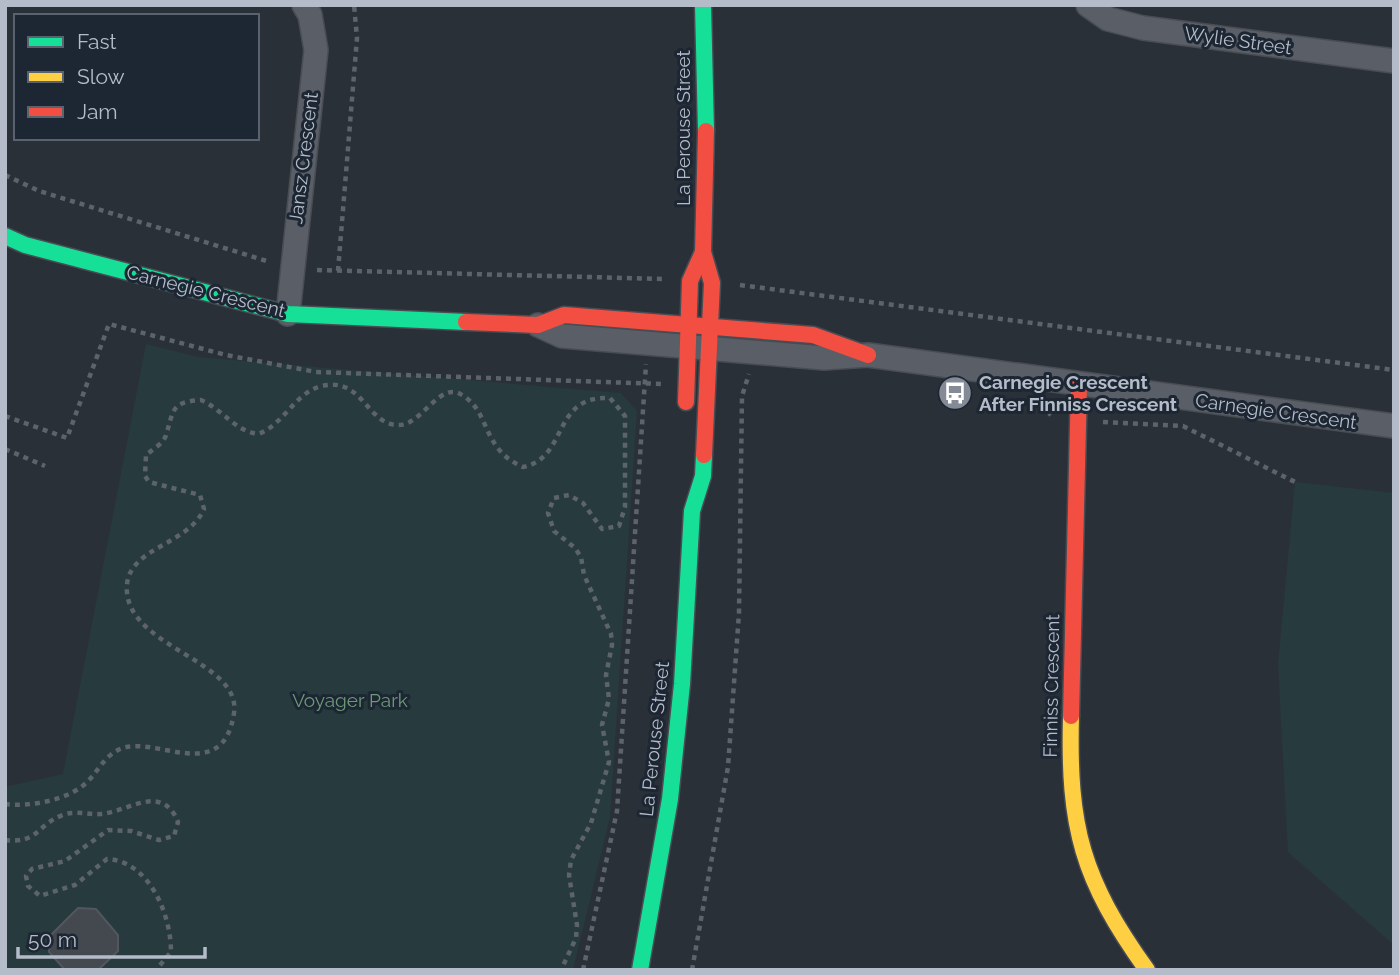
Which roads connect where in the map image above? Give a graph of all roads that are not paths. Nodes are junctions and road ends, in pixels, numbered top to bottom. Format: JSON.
{"nodes":[{"id":1,"x":304,"y":5,"type":"edge"},
{"id":2,"x":703,"y":5,"type":"edge"},
{"id":3,"x":1087,"y":5,"type":"edge"},
{"id":4,"x":1394,"y":61,"type":"edge"},
{"id":5,"x":5,"y":236,"type":"edge"},
{"id":6,"x":703,"y":252,"type":"junction"},
{"id":7,"x":288,"y":314,"type":"junction"},
{"id":8,"x":538,"y":325,"type":"joint"},
{"id":9,"x":699,"y":337,"type":"junction"},
{"id":10,"x":1080,"y":384,"type":"junction"},
{"id":11,"x":685,"y":424,"type":"dead end"},
{"id":12,"x":1394,"y":426,"type":"edge"},
{"id":13,"x":684,"y":475,"type":"dead end"},
{"id":14,"x":692,"y":511,"type":"junction"},
{"id":15,"x":640,"y":970,"type":"edge"},
{"id":16,"x":1147,"y":970,"type":"edge"}],
"edges":[{"from":1,"to":7,"type":"street","name":"Jansz Crescent"},
{"from":2,"to":6,"type":"street","name":"La Perouse Street"},
{"from":3,"to":4,"type":"street","name":"Wylie Street"},
{"from":5,"to":7,"type":"street","name":"Carnegie Crescent"},
{"from":6,"to":9,"type":"street","name":"La Perouse Street"},
{"from":6,"to":9,"type":"street","name":"La Perouse Street"},
{"from":7,"to":8,"type":"street","name":"Carnegie Crescent"},
{"from":8,"to":9,"type":"street","name":"Carnegie Crescent"},
{"from":9,"to":10,"type":"street","name":"Carnegie Crescent"},
{"from":9,"to":11,"type":"street","name":"La Perouse Street"},
{"from":9,"to":14,"type":"street","name":"La Perouse Street"},
{"from":10,"to":12,"type":"street","name":"Carnegie Crescent"},
{"from":10,"to":16,"type":"street","name":"Finniss Crescent"},
{"from":13,"to":14,"type":"street","name":"La Perouse Street"},
{"from":14,"to":15,"type":"street","name":"La Perouse Street"}]}
